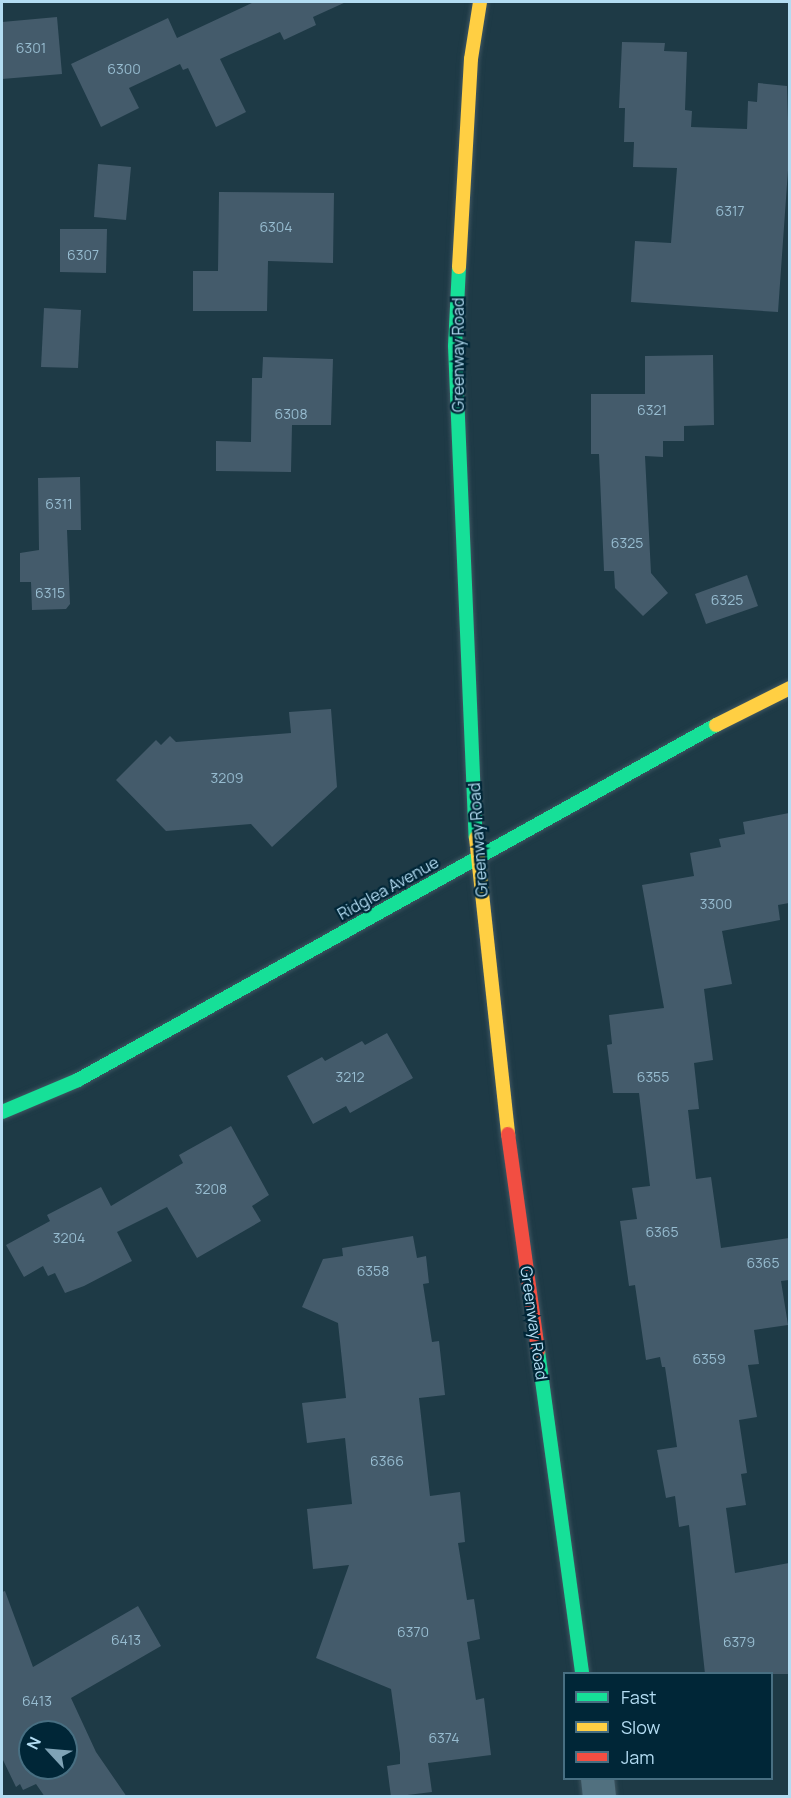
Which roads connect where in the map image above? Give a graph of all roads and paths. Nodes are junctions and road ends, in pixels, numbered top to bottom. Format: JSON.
{"nodes":[{"id":1,"x":480,"y":2,"type":"edge"},
{"id":2,"x":789,"y":688,"type":"edge"},
{"id":3,"x":477,"y":857,"type":"junction"},
{"id":4,"x":2,"y":1112,"type":"edge"},
{"id":5,"x":582,"y":1672,"type":"edge"},
{"id":6,"x":597,"y":1780,"type":"edge"},
{"id":7,"x":599,"y":1797,"type":"edge"}],
"edges":[{"from":1,"to":3,"type":"street","name":"Greenway Road"},
{"from":2,"to":3,"type":"street","name":"Ridglea Avenue"},
{"from":3,"to":4,"type":"street","name":"Ridglea Avenue"},
{"from":3,"to":5,"type":"street","name":"Greenway Road"},
{"from":6,"to":7,"type":"street"}]}
